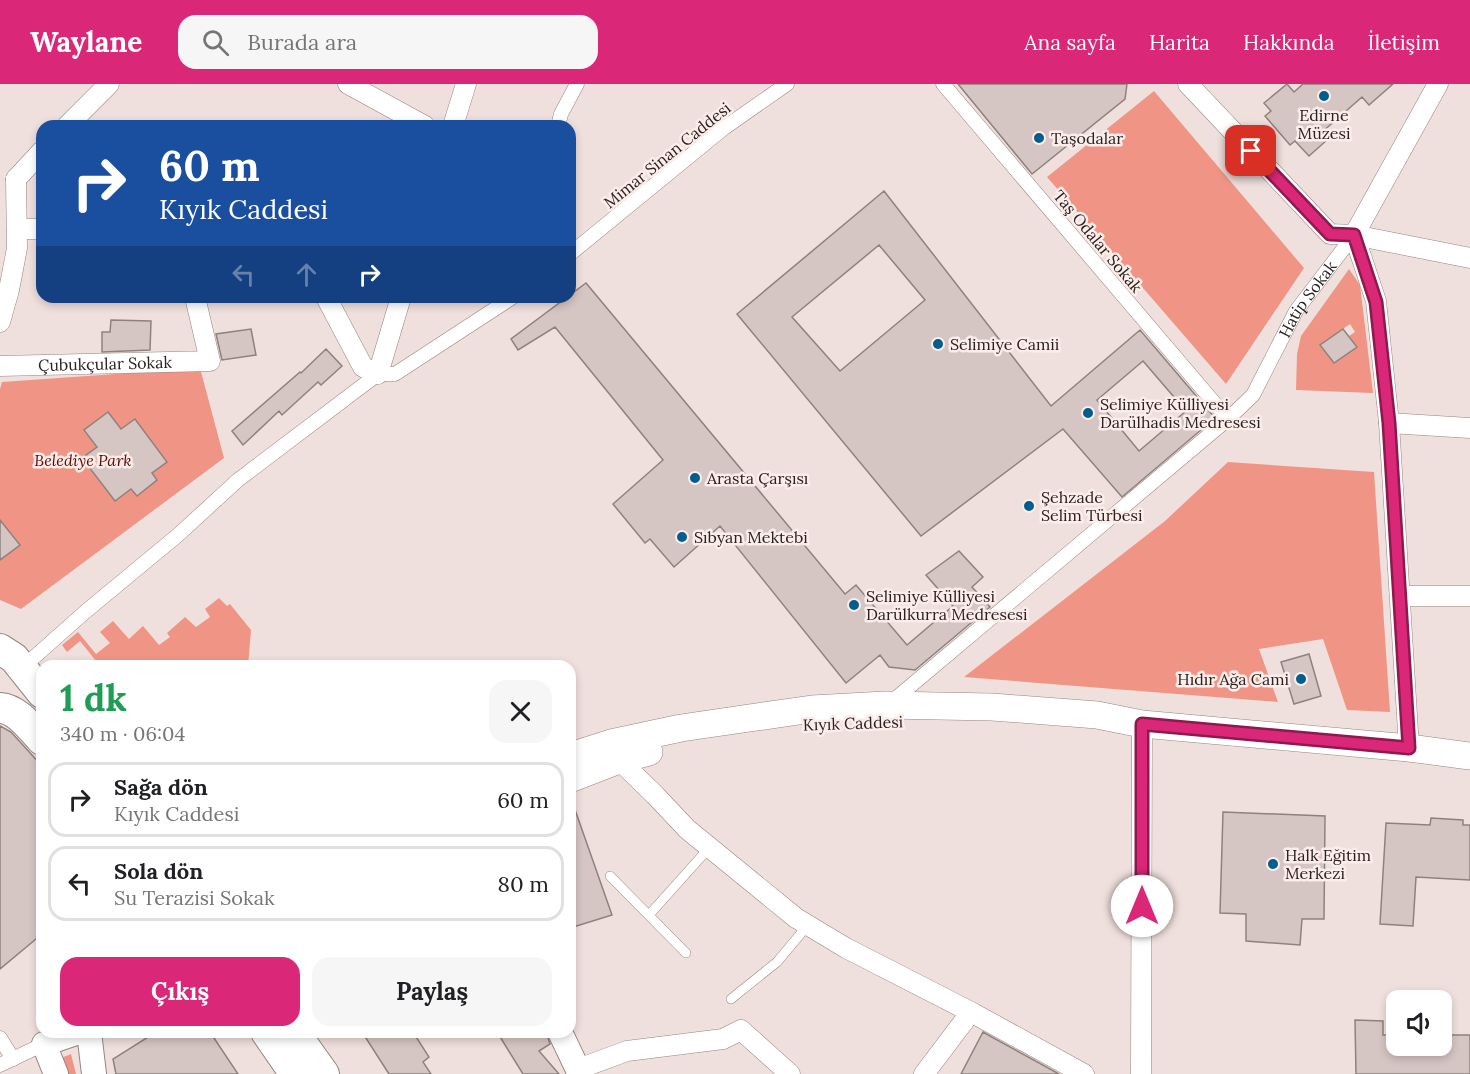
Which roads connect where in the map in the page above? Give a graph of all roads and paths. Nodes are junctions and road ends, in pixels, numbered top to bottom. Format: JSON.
{"nodes":[{"id":1,"x":109,"y":84,"type":"edge"},
{"id":2,"x":348,"y":84,"type":"edge"},
{"id":3,"x":466,"y":84,"type":"edge"},
{"id":4,"x":577,"y":84,"type":"edge"},
{"id":5,"x":787,"y":84,"type":"edge"},
{"id":6,"x":944,"y":84,"type":"edge"},
{"id":7,"x":1188,"y":84,"type":"edge"},
{"id":8,"x":1438,"y":84,"type":"edge"},
{"id":9,"x":73,"y":120,"type":"edge"},
{"id":10,"x":414,"y":120,"type":"edge"},
{"id":11,"x":455,"y":120,"type":"edge"},
{"id":12,"x":560,"y":120,"type":"edge"},
{"id":13,"x":36,"y":156,"type":"edge"},
{"id":14,"x":8,"y":177,"type":"edge"},
{"id":15,"x":17,"y":229,"type":"junction"},
{"id":16,"x":36,"y":229,"type":"edge"},
{"id":17,"x":1354,"y":235,"type":"junction"},
{"id":18,"x":576,"y":249,"type":"edge"},
{"id":19,"x":1470,"y":258,"type":"edge"},
{"id":20,"x":196,"y":303,"type":"edge"},
{"id":21,"x":329,"y":303,"type":"edge"},
{"id":22,"x":399,"y":303,"type":"edge"},
{"id":23,"x":504,"y":303,"type":"edge"},
{"id":24,"x":0,"y":322,"type":"edge"},
{"id":25,"x":0,"y":366,"type":"edge"},
{"id":26,"x":378,"y":374,"type":"junction"},
{"id":27,"x":1228,"y":419,"type":"junction"},
{"id":28,"x":1389,"y":423,"type":"junction"},
{"id":29,"x":1470,"y":428,"type":"edge"},
{"id":30,"x":1401,"y":596,"type":"junction"},
{"id":31,"x":1470,"y":596,"type":"edge"},
{"id":32,"x":6,"y":654,"type":"edge"},
{"id":33,"x":36,"y":686,"type":"edge"},
{"id":34,"x":0,"y":701,"type":"edge"},
{"id":35,"x":888,"y":705,"type":"junction"},
{"id":36,"x":0,"y":708,"type":"edge"},
{"id":37,"x":1142,"y":724,"type":"junction"},
{"id":38,"x":36,"y":734,"type":"edge"},
{"id":39,"x":1409,"y":748,"type":"junction"},
{"id":40,"x":615,"y":752,"type":"junction"},
{"id":41,"x":576,"y":755,"type":"edge"},
{"id":42,"x":1470,"y":756,"type":"edge"},
{"id":43,"x":576,"y":775,"type":"edge"},
{"id":44,"x":710,"y":848,"type":"junction"},
{"id":45,"x":610,"y":876,"type":"dead end"},
{"id":46,"x":649,"y":915,"type":"junction"},
{"id":47,"x":808,"y":925,"type":"junction"},
{"id":48,"x":686,"y":953,"type":"dead end"},
{"id":49,"x":731,"y":999,"type":"dead end"},
{"id":50,"x":971,"y":1012,"type":"junction"},
{"id":51,"x":0,"y":1038,"type":"edge"},
{"id":52,"x":62,"y":1038,"type":"edge"},
{"id":53,"x":90,"y":1038,"type":"edge"},
{"id":54,"x":270,"y":1038,"type":"edge"},
{"id":55,"x":298,"y":1038,"type":"edge"},
{"id":56,"x":563,"y":1038,"type":"edge"},
{"id":57,"x":44,"y":1044,"type":"junction"},
{"id":58,"x":14,"y":1059,"type":"junction"},
{"id":59,"x":0,"y":1065,"type":"edge"},
{"id":60,"x":1142,"y":1071,"type":"edge"},
{"id":61,"x":579,"y":1072,"type":"edge"},
{"id":62,"x":56,"y":1074,"type":"edge"},
{"id":63,"x":94,"y":1074,"type":"edge"},
{"id":64,"x":295,"y":1074,"type":"edge"},
{"id":65,"x":324,"y":1074,"type":"edge"},
{"id":66,"x":790,"y":1074,"type":"edge"},
{"id":67,"x":924,"y":1074,"type":"edge"},
{"id":68,"x":1084,"y":1074,"type":"edge"}],
"edges":[{"from":1,"to":9,"type":"street"},
{"from":2,"to":10,"type":"street"},
{"from":3,"to":11,"type":"street"},
{"from":4,"to":12,"type":"street"},
{"from":5,"to":18,"type":"street","name":"Mimar Sinan Caddesi"},
{"from":6,"to":27,"type":"street","name":"Taş Odalar Sokak"},
{"from":7,"to":17,"type":"street"},
{"from":8,"to":17,"type":"street","name":"Hatip Sokak"},
{"from":13,"to":14,"type":"street"},
{"from":14,"to":15,"type":"street"},
{"from":15,"to":16,"type":"street"},
{"from":15,"to":24,"type":"street"},
{"from":17,"to":19,"type":"street"},
{"from":17,"to":27,"type":"street","name":"Hatip Sokak"},
{"from":17,"to":28,"type":"street"},
{"from":20,"to":25,"type":"street","name":"Çubukçular Sokak"},
{"from":21,"to":26,"type":"street"},
{"from":22,"to":26,"type":"street"},
{"from":23,"to":26,"type":"street"},
{"from":26,"to":32,"type":"street"},
{"from":27,"to":35,"type":"street","name":"Hatip Sokak"},
{"from":28,"to":29,"type":"street"},
{"from":28,"to":30,"type":"street"},
{"from":30,"to":31,"type":"street"},
{"from":30,"to":39,"type":"street"},
{"from":32,"to":33,"type":"main road"},
{"from":32,"to":34,"type":"main road"},
{"from":35,"to":37,"type":"main road","name":"Kıyık Caddesi"},
{"from":35,"to":40,"type":"main road","name":"Kıyık Caddesi"},
{"from":36,"to":38,"type":"main road"},
{"from":37,"to":39,"type":"main road","name":"Kıyık Caddesi"},
{"from":37,"to":40,"type":"main road","name":"Kıyık Caddesi"},
{"from":37,"to":60,"type":"street"},
{"from":39,"to":42,"type":"main road","name":"Kıyık Caddesi"},
{"from":40,"to":41,"type":"main road","name":"Kıyık Caddesi"},
{"from":40,"to":43,"type":"main road","name":"Kıyık Caddesi"},
{"from":40,"to":44,"type":"street"},
{"from":44,"to":46,"type":"lane"},
{"from":44,"to":47,"type":"street"},
{"from":45,"to":46,"type":"lane"},
{"from":46,"to":48,"type":"lane"},
{"from":47,"to":49,"type":"lane"},
{"from":47,"to":50,"type":"street"},
{"from":50,"to":67,"type":"street"},
{"from":50,"to":68,"type":"street"},
{"from":51,"to":58,"type":"street"},
{"from":52,"to":57,"type":"street"},
{"from":53,"to":63,"type":"street"},
{"from":54,"to":64,"type":"main road"},
{"from":55,"to":65,"type":"main road"},
{"from":56,"to":61,"type":"street"},
{"from":57,"to":58,"type":"street"},
{"from":57,"to":62,"type":"street"},
{"from":58,"to":59,"type":"street"},
{"from":61,"to":66,"type":"street"}]}
